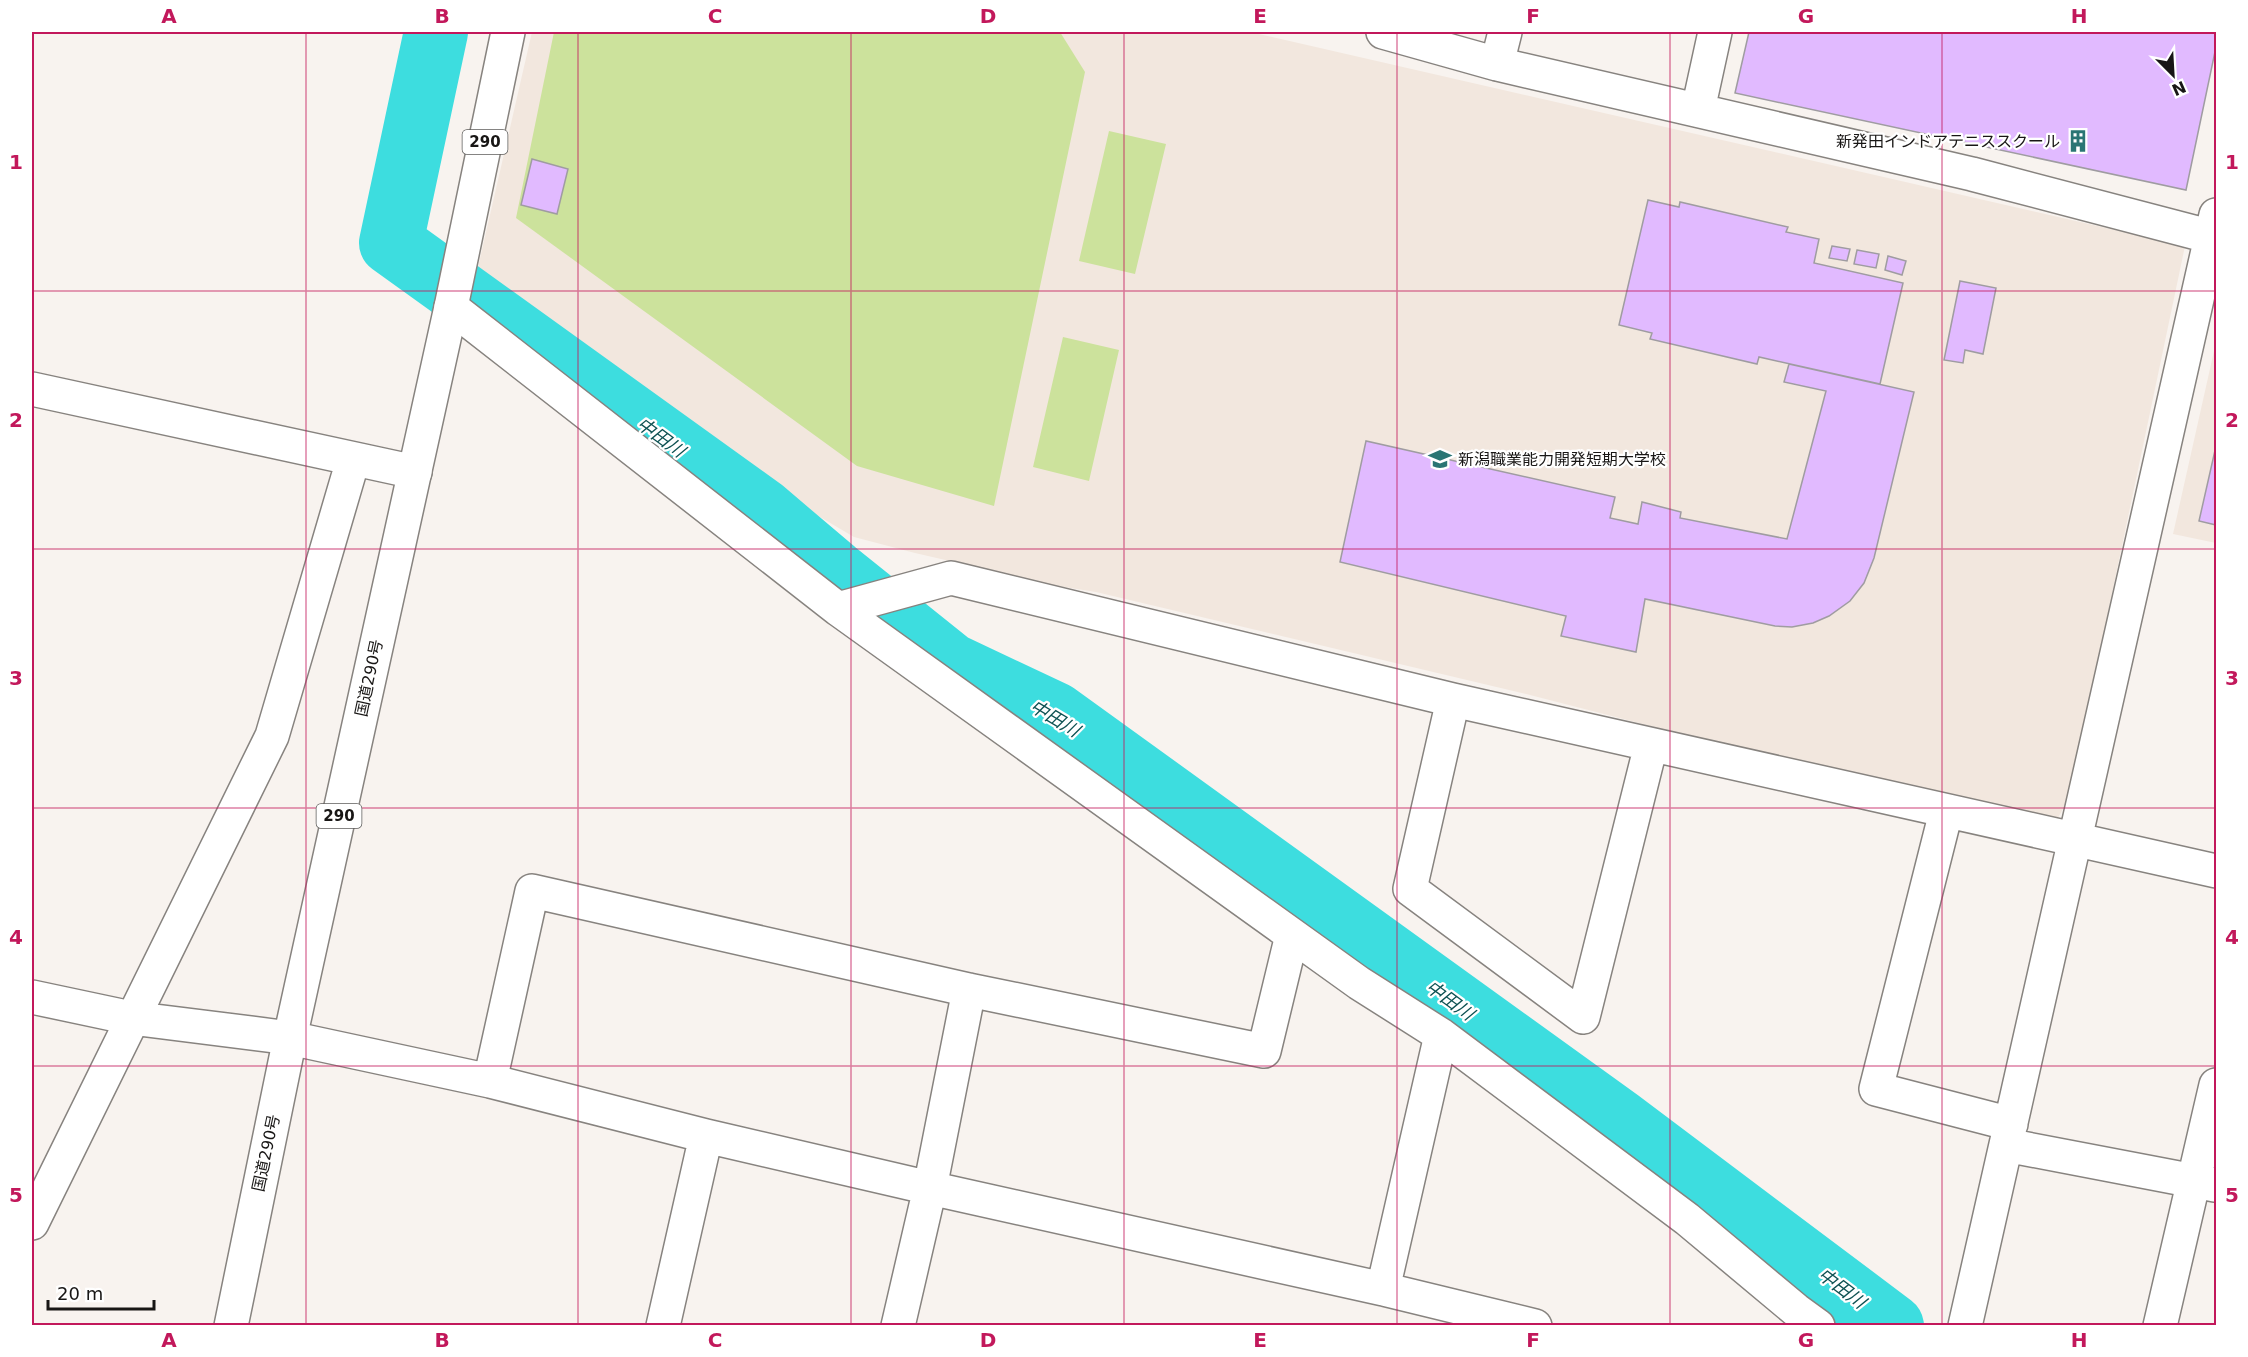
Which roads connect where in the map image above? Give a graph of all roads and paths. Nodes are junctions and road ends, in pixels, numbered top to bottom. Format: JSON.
{"nodes":[{"id":1,"x":508,"y":32,"type":"edge"},
{"id":2,"x":1383,"y":32,"type":"edge"},
{"id":3,"x":1504,"y":32,"type":"edge"},
{"id":4,"x":1715,"y":32,"type":"edge"},
{"id":5,"x":1497,"y":64,"type":"junction"},
{"id":6,"x":1698,"y":110,"type":"junction"},
{"id":7,"x":2215,"y":230,"type":"edge"},
{"id":8,"x":451,"y":307,"type":"junction"},
{"id":9,"x":32,"y":389,"type":"edge"},
{"id":10,"x":353,"y":460,"type":"junction"},
{"id":11,"x":414,"y":472,"type":"junction"},
{"id":12,"x":838,"y":609,"type":"junction"},
{"id":13,"x":1453,"y":700,"type":"junction"},
{"id":14,"x":1651,"y":745,"type":"junction"},
{"id":15,"x":1946,"y":812,"type":"junction"},
{"id":16,"x":2075,"y":841,"type":"junction"},
{"id":17,"x":2217,"y":871,"type":"edge"},
{"id":18,"x":1292,"y":935,"type":"junction"},
{"id":19,"x":969,"y":990,"type":"junction"},
{"id":20,"x":32,"y":997,"type":"edge"},
{"id":21,"x":131,"y":1018,"type":"junction"},
{"id":22,"x":1441,"y":1035,"type":"junction"},
{"id":23,"x":290,"y":1038,"type":"junction"},
{"id":24,"x":490,"y":1080,"type":"junction"},
{"id":25,"x":2217,"y":1085,"type":"edge"},
{"id":26,"x":2009,"y":1135,"type":"junction"},
{"id":27,"x":706,"y":1136,"type":"junction"},
{"id":28,"x":2206,"y":1182,"type":"edge"},
{"id":29,"x":930,"y":1188,"type":"junction"},
{"id":30,"x":32,"y":1223,"type":"edge"},
{"id":31,"x":1383,"y":1289,"type":"junction"},
{"id":32,"x":1968,"y":1314,"type":"edge"},
{"id":33,"x":231,"y":1326,"type":"edge"},
{"id":34,"x":663,"y":1326,"type":"edge"},
{"id":35,"x":898,"y":1326,"type":"edge"},
{"id":36,"x":1535,"y":1326,"type":"edge"},
{"id":37,"x":1818,"y":1326,"type":"edge"},
{"id":38,"x":2160,"y":1326,"type":"edge"}],
"edges":[{"from":1,"to":8,"type":"main road","name":"国道290号","number":"290"},
{"from":2,"to":5,"type":"main road"},
{"from":3,"to":5,"type":"main road"},
{"from":4,"to":6,"type":"main road"},
{"from":5,"to":6,"type":"main road"},
{"from":6,"to":7,"type":"main road"},
{"from":7,"to":16,"type":"main road"},
{"from":8,"to":11,"type":"main road","name":"国道290号","number":"290"},
{"from":8,"to":12,"type":"main road"},
{"from":9,"to":10,"type":"main road"},
{"from":10,"to":11,"type":"main road"},
{"from":10,"to":21,"type":"main road"},
{"from":11,"to":23,"type":"main road","name":"国道290号","number":"290"},
{"from":12,"to":13,"type":"main road"},
{"from":12,"to":18,"type":"main road"},
{"from":13,"to":14,"type":"main road"},
{"from":13,"to":14,"type":"main road"},
{"from":14,"to":15,"type":"main road"},
{"from":15,"to":16,"type":"main road"},
{"from":15,"to":26,"type":"main road"},
{"from":16,"to":17,"type":"main road"},
{"from":16,"to":26,"type":"main road"},
{"from":18,"to":19,"type":"main road"},
{"from":18,"to":22,"type":"main road"},
{"from":19,"to":24,"type":"main road"},
{"from":19,"to":29,"type":"main road"},
{"from":20,"to":21,"type":"main road"},
{"from":21,"to":23,"type":"main road"},
{"from":21,"to":30,"type":"main road"},
{"from":22,"to":31,"type":"main road"},
{"from":22,"to":37,"type":"main road"},
{"from":23,"to":24,"type":"main road"},
{"from":23,"to":33,"type":"main road","name":"国道290号","number":"290"},
{"from":24,"to":27,"type":"main road"},
{"from":25,"to":28,"type":"main road"},
{"from":26,"to":28,"type":"main road"},
{"from":26,"to":32,"type":"main road"},
{"from":27,"to":29,"type":"main road"},
{"from":27,"to":34,"type":"main road"},
{"from":28,"to":38,"type":"main road"},
{"from":29,"to":31,"type":"main road"},
{"from":29,"to":35,"type":"main road"},
{"from":31,"to":36,"type":"main road"}]}
